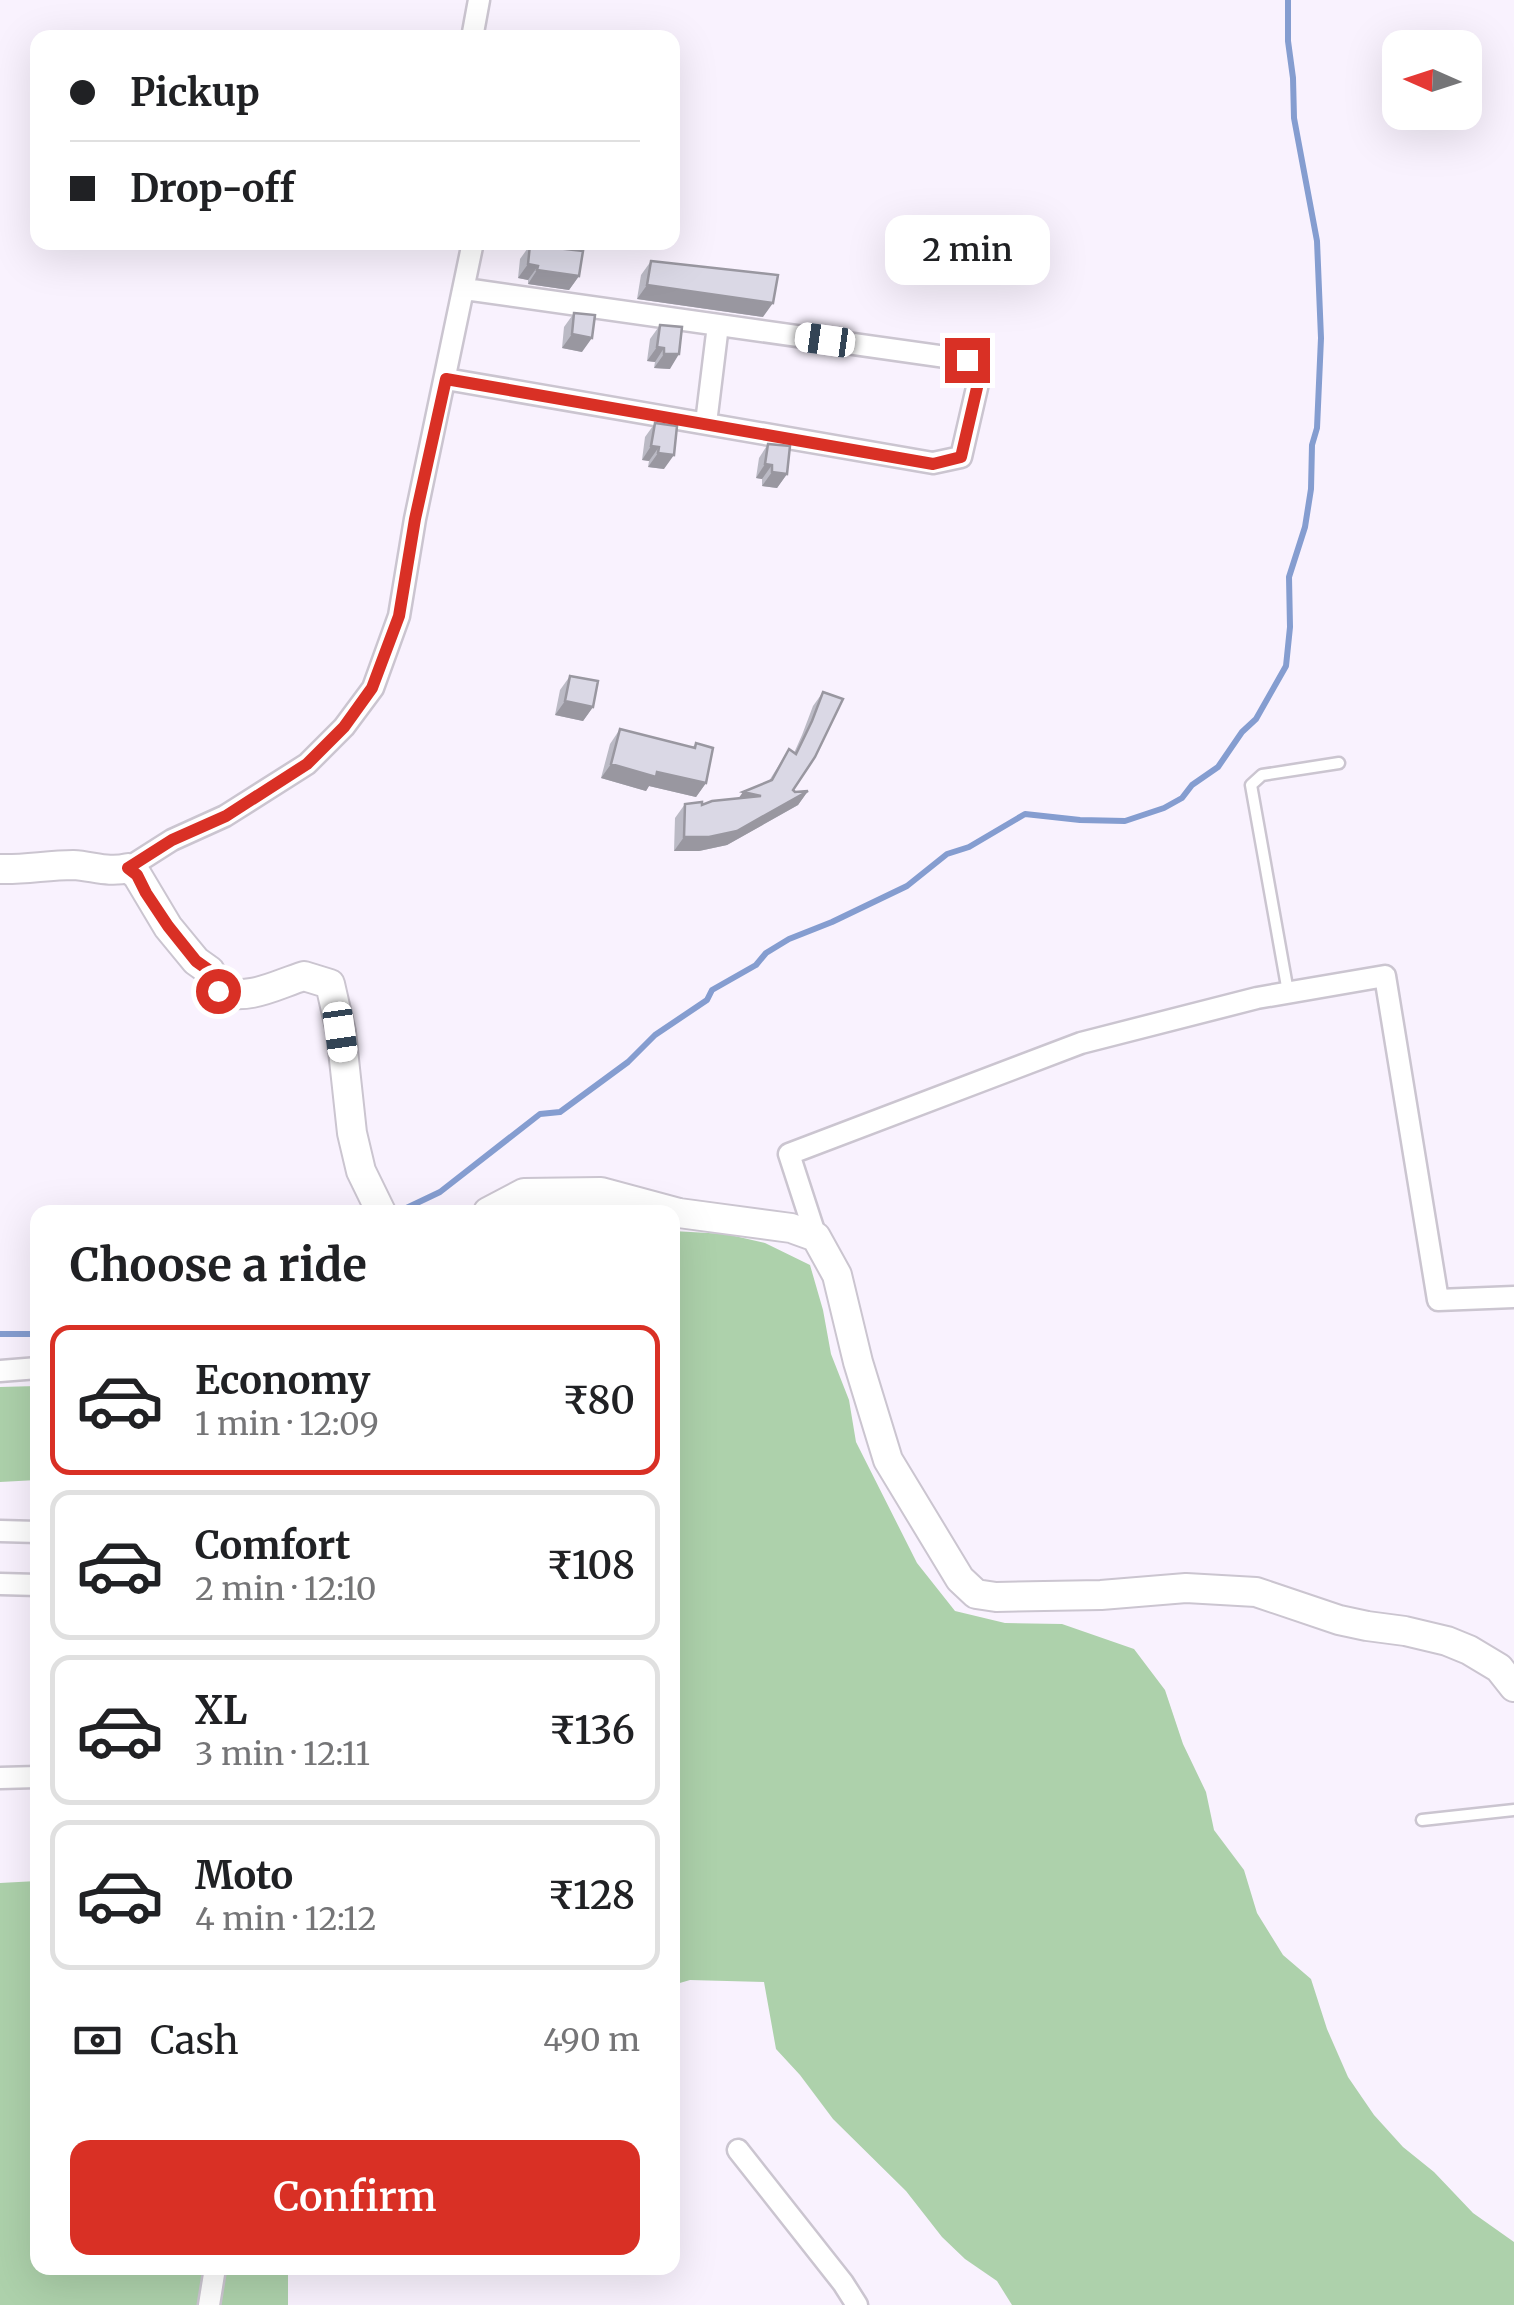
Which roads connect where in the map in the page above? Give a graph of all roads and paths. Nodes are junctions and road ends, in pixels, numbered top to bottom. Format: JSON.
{"nodes":[{"id":1,"x":479,"y":0,"type":"edge"},
{"id":2,"x":473,"y":30,"type":"edge"},
{"id":3,"x":472,"y":250,"type":"edge"},
{"id":4,"x":465,"y":289,"type":"junction"},
{"id":5,"x":718,"y":325,"type":"junction"},
{"id":6,"x":446,"y":379,"type":"junction"},
{"id":7,"x":706,"y":424,"type":"junction"},
{"id":8,"x":1339,"y":763,"type":"dead end"},
{"id":9,"x":128,"y":868,"type":"junction"},
{"id":10,"x":0,"y":869,"type":"edge"},
{"id":11,"x":1288,"y":992,"type":"junction"},
{"id":12,"x":378,"y":1205,"type":"edge"},
{"id":13,"x":501,"y":1205,"type":"edge"},
{"id":14,"x":647,"y":1205,"type":"edge"},
{"id":15,"x":680,"y":1214,"type":"edge"},
{"id":16,"x":816,"y":1237,"type":"junction"},
{"id":17,"x":1514,"y":1297,"type":"edge"},
{"id":18,"x":30,"y":1369,"type":"edge"},
{"id":19,"x":0,"y":1372,"type":"edge"},
{"id":20,"x":0,"y":1531,"type":"edge"},
{"id":21,"x":30,"y":1532,"type":"edge"},
{"id":22,"x":0,"y":1584,"type":"edge"},
{"id":23,"x":30,"y":1585,"type":"edge"},
{"id":24,"x":1514,"y":1687,"type":"edge"},
{"id":25,"x":30,"y":1777,"type":"edge"},
{"id":26,"x":0,"y":1778,"type":"edge"},
{"id":27,"x":1514,"y":1810,"type":"edge"},
{"id":28,"x":1422,"y":1820,"type":"dead end"},
{"id":29,"x":738,"y":2150,"type":"dead end"},
{"id":30,"x":214,"y":2275,"type":"edge"},
{"id":31,"x":209,"y":2305,"type":"edge"},
{"id":32,"x":858,"y":2305,"type":"edge"}],
"edges":[{"from":1,"to":2,"type":"street"},
{"from":3,"to":4,"type":"street"},
{"from":4,"to":5,"type":"street"},
{"from":4,"to":6,"type":"street"},
{"from":5,"to":7,"type":"street"},
{"from":5,"to":7,"type":"street"},
{"from":6,"to":7,"type":"street"},
{"from":6,"to":9,"type":"street"},
{"from":8,"to":11,"type":"lane"},
{"from":9,"to":10,"type":"street"},
{"from":9,"to":12,"type":"street"},
{"from":11,"to":16,"type":"street"},
{"from":11,"to":17,"type":"street"},
{"from":13,"to":14,"type":"street"},
{"from":15,"to":16,"type":"street"},
{"from":16,"to":24,"type":"street"},
{"from":18,"to":19,"type":"street"},
{"from":20,"to":21,"type":"street"},
{"from":22,"to":23,"type":"street"},
{"from":25,"to":26,"type":"street"},
{"from":27,"to":28,"type":"lane"},
{"from":29,"to":32,"type":"street"},
{"from":30,"to":31,"type":"street"}]}
